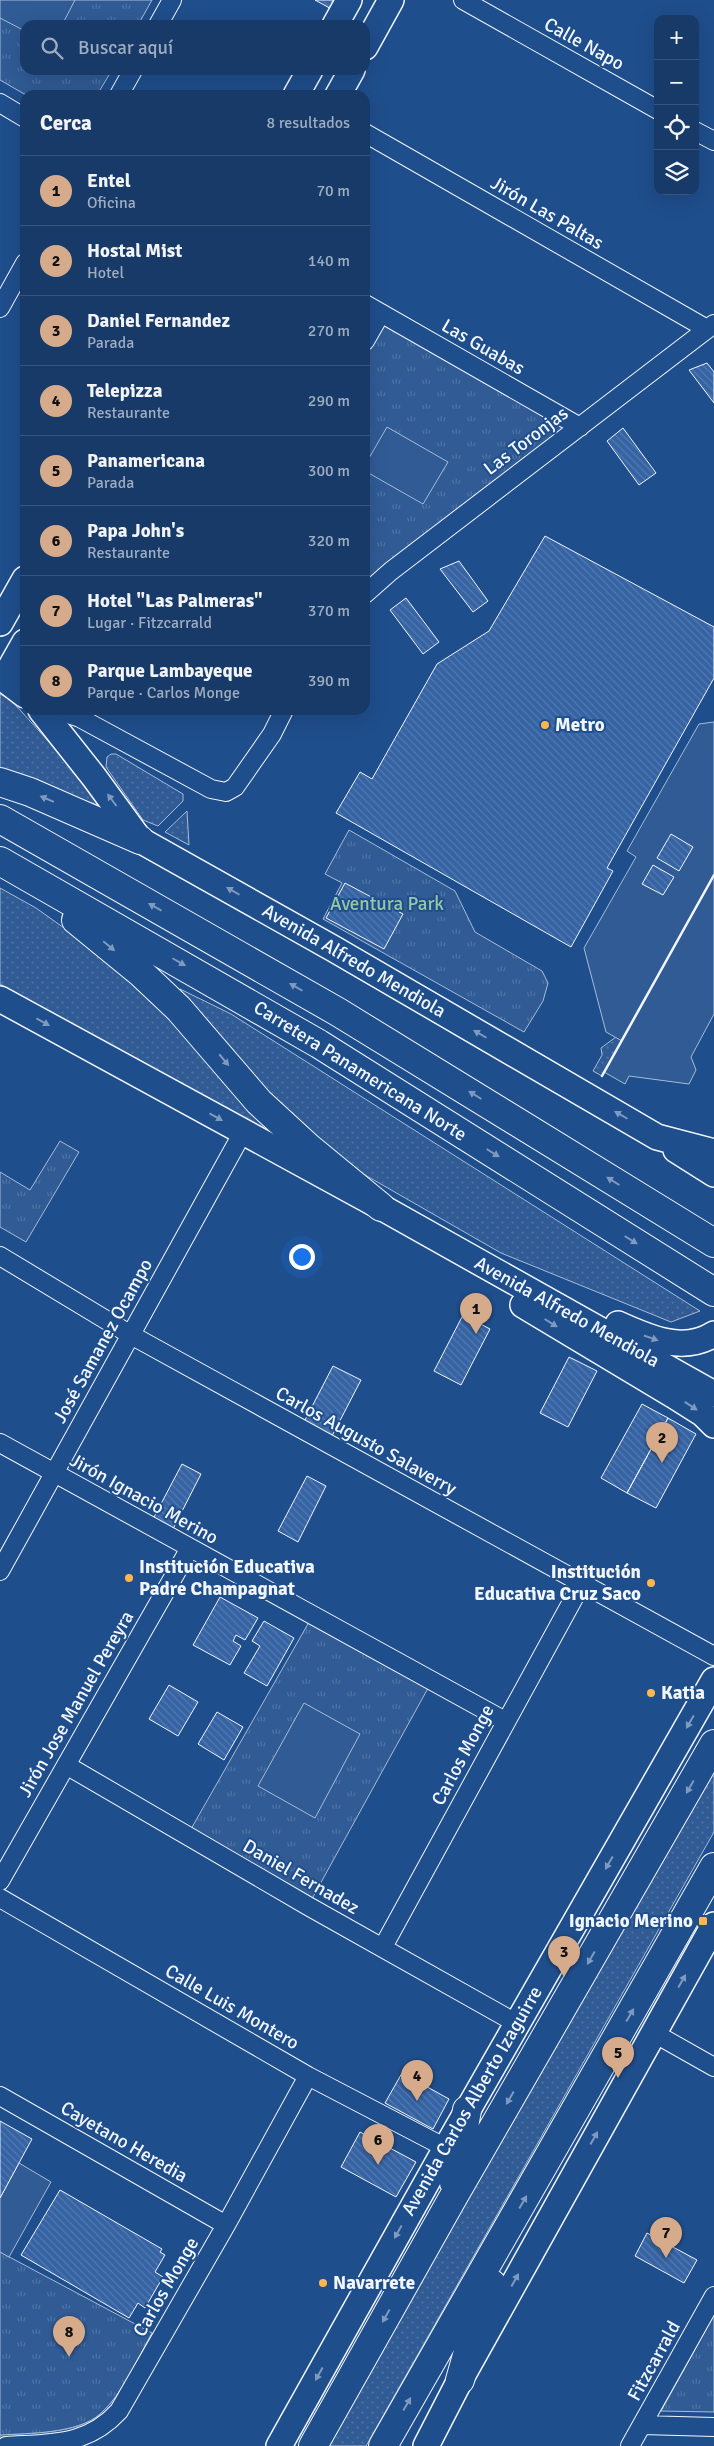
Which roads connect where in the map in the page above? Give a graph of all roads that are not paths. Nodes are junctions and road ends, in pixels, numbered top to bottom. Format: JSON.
{"nodes":[{"id":1,"x":172,"y":0,"type":"edge"},
{"id":2,"x":349,"y":0,"type":"edge"},
{"id":3,"x":391,"y":0,"type":"edge"},
{"id":4,"x":463,"y":0,"type":"edge"},
{"id":5,"x":161,"y":20,"type":"edge"},
{"id":6,"x":338,"y":20,"type":"edge"},
{"id":7,"x":370,"y":38,"type":"edge"},
{"id":8,"x":130,"y":75,"type":"edge"},
{"id":9,"x":307,"y":75,"type":"edge"},
{"id":10,"x":349,"y":75,"type":"edge"},
{"id":11,"x":122,"y":90,"type":"edge"},
{"id":12,"x":299,"y":90,"type":"edge"},
{"id":13,"x":341,"y":90,"type":"edge"},
{"id":14,"x":0,"y":103,"type":"edge"},
{"id":15,"x":654,"y":108,"type":"edge"},
{"id":16,"x":20,"y":115,"type":"edge"},
{"id":17,"x":699,"y":133,"type":"edge"},
{"id":18,"x":370,"y":136,"type":"edge"},
{"id":19,"x":714,"y":141,"type":"edge"},
{"id":20,"x":20,"y":268,"type":"edge"},
{"id":21,"x":6,"y":282,"type":"edge"},
{"id":22,"x":370,"y":307,"type":"edge"},
{"id":23,"x":0,"y":308,"type":"edge"},
{"id":24,"x":381,"y":313,"type":"junction"},
{"id":25,"x":711,"y":326,"type":"edge"},
{"id":26,"x":370,"y":332,"type":"edge"},
{"id":27,"x":580,"y":427,"type":"junction"},
{"id":28,"x":20,"y":588,"type":"edge"},
{"id":29,"x":370,"y":589,"type":"edge"},
{"id":30,"x":0,"y":623,"type":"edge"},
{"id":31,"x":20,"y":650,"type":"edge"},
{"id":32,"x":2,"y":677,"type":"edge"},
{"id":33,"x":20,"y":691,"type":"edge"},
{"id":34,"x":45,"y":715,"type":"edge"},
{"id":35,"x":71,"y":715,"type":"edge"},
{"id":36,"x":282,"y":715,"type":"edge"},
{"id":37,"x":0,"y":782,"type":"edge"},
{"id":38,"x":0,"y":819,"type":"edge"},
{"id":39,"x":140,"y":840,"type":"junction"},
{"id":40,"x":0,"y":860,"type":"edge"},
{"id":41,"x":0,"y":865,"type":"edge"},
{"id":42,"x":0,"y":999,"type":"edge"},
{"id":43,"x":243,"y":1132,"type":"junction"},
{"id":44,"x":657,"y":1137,"type":"junction"},
{"id":45,"x":714,"y":1152,"type":"edge"},
{"id":46,"x":714,"y":1174,"type":"edge"},
{"id":47,"x":381,"y":1207,"type":"junction"},
{"id":48,"x":714,"y":1243,"type":"edge"},
{"id":49,"x":0,"y":1256,"type":"edge"},
{"id":50,"x":478,"y":1262,"type":"junction"},
{"id":51,"x":712,"y":1291,"type":"edge"},
{"id":52,"x":714,"y":1334,"type":"edge"},
{"id":53,"x":131,"y":1335,"type":"junction"},
{"id":54,"x":714,"y":1394,"type":"edge"},
{"id":55,"x":714,"y":1425,"type":"edge"},
{"id":56,"x":0,"y":1443,"type":"edge"},
{"id":57,"x":54,"y":1473,"type":"junction"},
{"id":58,"x":190,"y":1548,"type":"junction"},
{"id":59,"x":0,"y":1571,"type":"edge"},
{"id":60,"x":581,"y":1585,"type":"junction"},
{"id":61,"x":714,"y":1656,"type":"edge"},
{"id":62,"x":714,"y":1680,"type":"edge"},
{"id":63,"x":505,"y":1721,"type":"junction"},
{"id":64,"x":714,"y":1744,"type":"edge"},
{"id":65,"x":66,"y":1765,"type":"junction"},
{"id":66,"x":710,"y":1876,"type":"edge"},
{"id":67,"x":0,"y":1881,"type":"edge"},
{"id":68,"x":0,"y":1898,"type":"edge"},
{"id":69,"x":714,"y":1925,"type":"edge"},
{"id":70,"x":383,"y":1947,"type":"junction"},
{"id":71,"x":516,"y":2023,"type":"junction"},
{"id":72,"x":652,"y":2032,"type":"junction"},
{"id":73,"x":714,"y":2067,"type":"edge"},
{"id":74,"x":308,"y":2076,"type":"junction"},
{"id":75,"x":0,"y":2096,"type":"edge"},
{"id":76,"x":467,"y":2110,"type":"junction"},
{"id":77,"x":446,"y":2148,"type":"junction"},
{"id":78,"x":451,"y":2201,"type":"junction"},
{"id":79,"x":226,"y":2225,"type":"junction"},
{"id":80,"x":504,"y":2234,"type":"junction"},
{"id":81,"x":714,"y":2296,"type":"edge"},
{"id":82,"x":460,"y":2380,"type":"junction"},
{"id":83,"x":642,"y":2425,"type":"junction"},
{"id":84,"x":714,"y":2427,"type":"edge"},
{"id":85,"x":6,"y":2446,"type":"edge"},
{"id":86,"x":279,"y":2446,"type":"edge"},
{"id":87,"x":313,"y":2446,"type":"edge"},
{"id":88,"x":383,"y":2446,"type":"edge"},
{"id":89,"x":426,"y":2446,"type":"edge"},
{"id":90,"x":630,"y":2446,"type":"edge"}],
"edges":[{"from":1,"to":5,"type":"street"},
{"from":2,"to":6,"type":"street"},
{"from":3,"to":7,"type":"street"},
{"from":4,"to":15,"type":"street","name":"Calle Napo"},
{"from":8,"to":11,"type":"street"},
{"from":9,"to":12,"type":"street"},
{"from":10,"to":13,"type":"street"},
{"from":14,"to":16,"type":"street"},
{"from":17,"to":19,"type":"street"},
{"from":18,"to":25,"type":"street","name":"Jirón Las Paltas"},
{"from":20,"to":21,"type":"street"},
{"from":21,"to":23,"type":"street"},
{"from":22,"to":24,"type":"street","name":"Las Guabas"},
{"from":24,"to":26,"type":"street"},
{"from":24,"to":27,"type":"street","name":"Las Guabas"},
{"from":25,"to":27,"type":"street","name":"Las Toronjas"},
{"from":27,"to":29,"type":"street","name":"Las Toronjas"},
{"from":28,"to":30,"type":"street"},
{"from":31,"to":32,"type":"street"},
{"from":32,"to":33,"type":"street"},
{"from":39,"to":34,"type":"street","name":"Avenida Alfredo Mendiola","one_way":true},
{"from":35,"to":36,"type":"street"},
{"from":39,"to":37,"type":"main road","one_way":true},
{"from":48,"to":38,"type":"main road","name":"Carretera Panamericana Norte","one_way":true},
{"from":44,"to":39,"type":"street","name":"Avenida Alfredo Mendiola","one_way":true},
{"from":40,"to":51,"type":"main road","name":"Carretera Panamericana Norte","one_way":true},
{"from":41,"to":47,"type":"main road","one_way":true},
{"from":42,"to":43,"type":"street","name":"Avenida Alfredo Mendiola","one_way":true},
{"from":43,"to":47,"type":"street","name":"Avenida Alfredo Mendiola"},
{"from":43,"to":53,"type":"street","name":"José Samanez Ocampo"},
{"from":44,"to":45,"type":"street","name":"Avenida Alfredo Mendiola"},
{"from":44,"to":46,"type":"street"},
{"from":47,"to":50,"type":"street","name":"Avenida Alfredo Mendiola"},
{"from":47,"to":55,"type":"street","one_way":true},
{"from":49,"to":53,"type":"street","name":"Carlos Augusto Salaverry"},
{"from":50,"to":52,"type":"street","one_way":true},
{"from":50,"to":54,"type":"street","name":"Avenida Alfredo Mendiola"},
{"from":53,"to":57,"type":"street","name":"José Samanez Ocampo"},
{"from":53,"to":60,"type":"street","name":"Carlos Augusto Salaverry"},
{"from":56,"to":57,"type":"street","name":"Jirón Ignacio Merino"},
{"from":57,"to":58,"type":"street","name":"Jirón Ignacio Merino"},
{"from":57,"to":59,"type":"street","name":"José Samanez Ocampo"},
{"from":58,"to":63,"type":"street","name":"Jirón Ignacio Merino"},
{"from":58,"to":65,"type":"street","name":"Jirón Jose Manuel Pereyra"},
{"from":60,"to":61,"type":"street","name":"Carlos Augusto Salaverry"},
{"from":60,"to":63,"type":"street","name":"Carlos Monge"},
{"from":62,"to":71,"type":"street","name":"Avenida Carlos Alberto Izaguirre","one_way":true},
{"from":63,"to":70,"type":"street","name":"Carlos Monge"},
{"from":64,"to":78,"type":"main road","name":"Avenida Carlos Alberto Izaguirre","one_way":true},
{"from":65,"to":67,"type":"street","name":"Jirón Jose Manuel Pereyra"},
{"from":65,"to":70,"type":"street","name":"Daniel Fernadez"},
{"from":80,"to":66,"type":"main road","one_way":true},
{"from":68,"to":74,"type":"street","name":"Calle Luis Montero"},
{"from":72,"to":69,"type":"street","one_way":true},
{"from":70,"to":71,"type":"street","name":"Daniel Fernadez"},
{"from":71,"to":76,"type":"street","name":"Avenida Carlos Alberto Izaguirre"},
{"from":72,"to":73,"type":"street"},
{"from":82,"to":72,"type":"street","one_way":true},
{"from":74,"to":77,"type":"street","name":"Calle Luis Montero"},
{"from":74,"to":79,"type":"street","name":"Carlos Monge"},
{"from":75,"to":79,"type":"street","name":"Cayetano Heredia"},
{"from":76,"to":77,"type":"street","name":"Avenida Carlos Alberto Izaguirre"},
{"from":76,"to":78,"type":"main road"},
{"from":77,"to":86,"type":"street","name":"Avenida Carlos Alberto Izaguirre","one_way":true},
{"from":78,"to":87,"type":"main road","name":"Avenida Carlos Alberto Izaguirre","one_way":true},
{"from":79,"to":85,"type":"street","name":"Carlos Monge"},
{"from":80,"to":82,"type":"main road"},
{"from":88,"to":80,"type":"main road","one_way":true},
{"from":81,"to":83,"type":"street","name":"Fitzcarrald"},
{"from":82,"to":89,"type":"street"},
{"from":83,"to":84,"type":"street"},
{"from":83,"to":90,"type":"street","name":"Fitzcarrald"}]}
